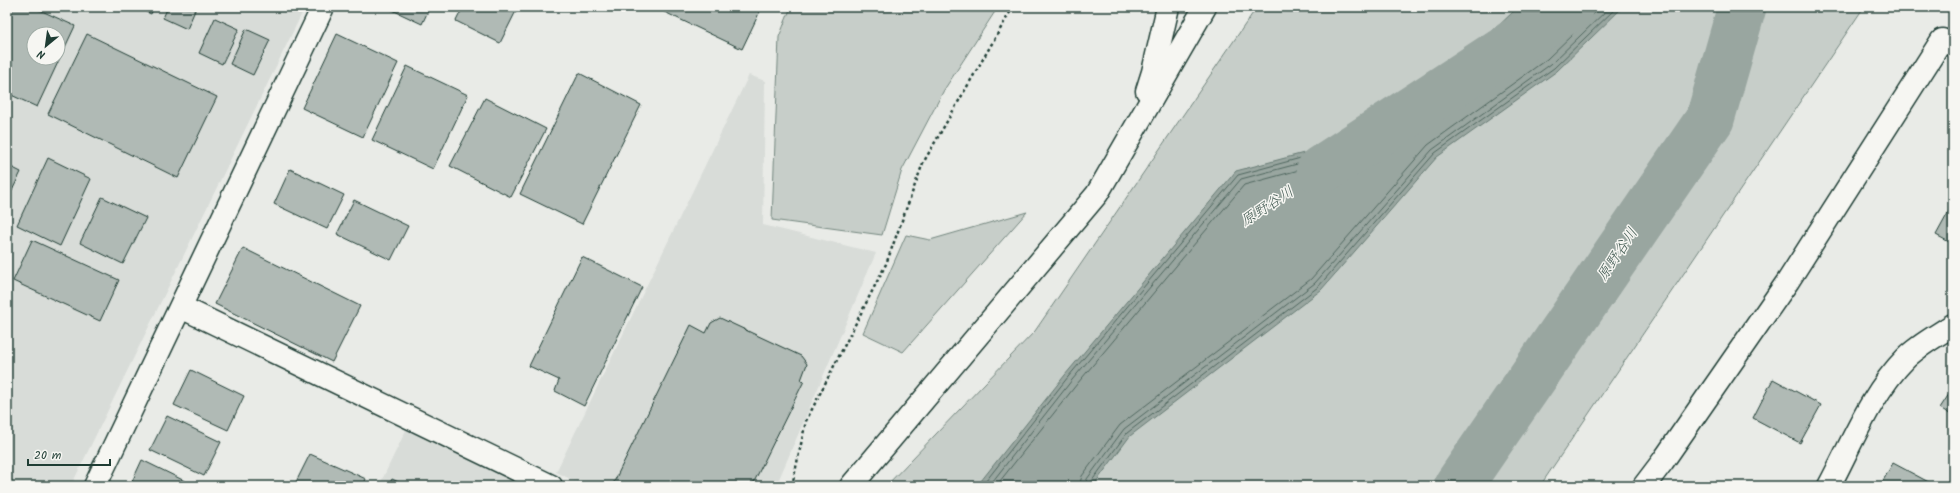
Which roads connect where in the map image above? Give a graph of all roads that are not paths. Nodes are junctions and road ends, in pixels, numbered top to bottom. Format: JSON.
{"nodes":[{"id":1,"x":323,"y":7,"type":"edge"},
{"id":2,"x":1168,"y":7,"type":"edge"},
{"id":3,"x":1205,"y":7,"type":"edge"},
{"id":4,"x":1953,"y":45,"type":"edge"},
{"id":5,"x":1134,"y":131,"type":"junction"},
{"id":6,"x":180,"y":308,"type":"junction"},
{"id":7,"x":1953,"y":324,"type":"edge"},
{"id":8,"x":95,"y":486,"type":"edge"},
{"id":9,"x":550,"y":486,"type":"edge"},
{"id":10,"x":851,"y":486,"type":"edge"},
{"id":11,"x":1644,"y":486,"type":"edge"},
{"id":12,"x":1829,"y":486,"type":"edge"}],
"edges":[{"from":1,"to":6,"type":"street"},
{"from":2,"to":5,"type":"street"},
{"from":3,"to":5,"type":"street"},
{"from":4,"to":11,"type":"street"},
{"from":5,"to":10,"type":"street"},
{"from":6,"to":8,"type":"street"},
{"from":6,"to":9,"type":"street"},
{"from":7,"to":12,"type":"street"}]}
